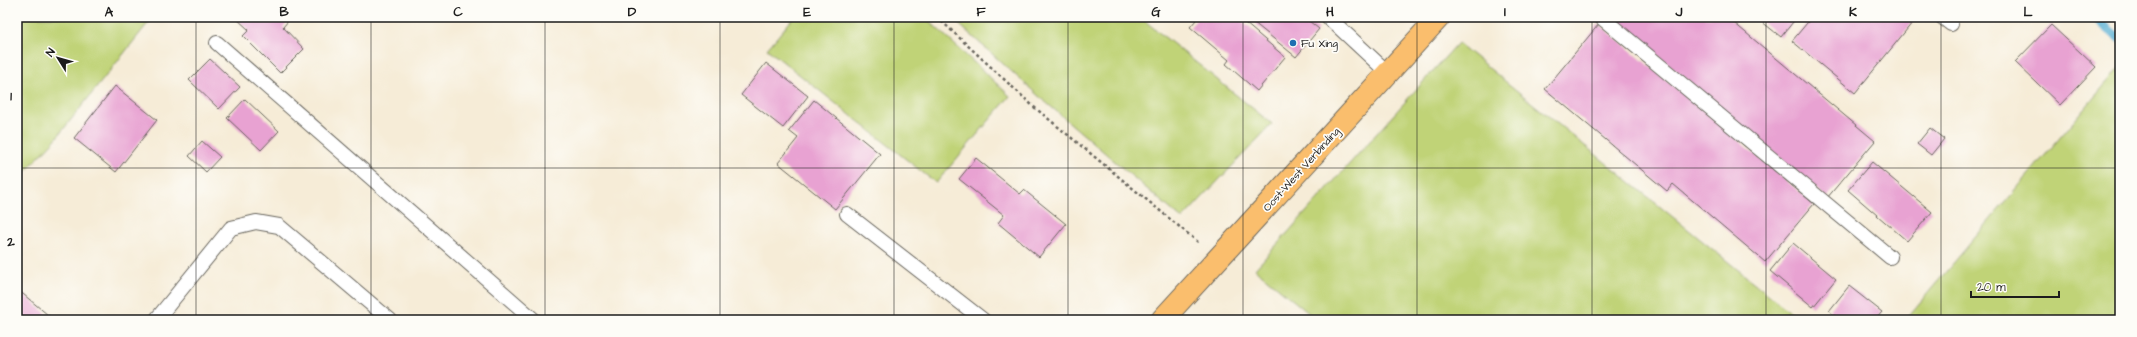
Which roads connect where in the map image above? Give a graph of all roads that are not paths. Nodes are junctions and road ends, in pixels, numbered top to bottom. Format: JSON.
{"nodes":[{"id":1,"x":1328,"y":17,"type":"edge"},
{"id":2,"x":1439,"y":17,"type":"edge"},
{"id":3,"x":1601,"y":17,"type":"edge"},
{"id":4,"x":217,"y":43,"type":"dead end"},
{"id":5,"x":1388,"y":72,"type":"junction"},
{"id":6,"x":847,"y":214,"type":"dead end"},
{"id":7,"x":1890,"y":258,"type":"dead end"},
{"id":8,"x":156,"y":320,"type":"edge"},
{"id":9,"x":390,"y":320,"type":"edge"},
{"id":10,"x":534,"y":320,"type":"edge"},
{"id":11,"x":983,"y":320,"type":"edge"},
{"id":12,"x":1162,"y":320,"type":"edge"}],
"edges":[{"from":1,"to":5,"type":"lane"},
{"from":2,"to":5,"type":"main road","name":"Oost-West Verbinding"},
{"from":3,"to":7,"type":"lane"},
{"from":4,"to":10,"type":"lane"},
{"from":5,"to":12,"type":"main road","name":"Oost-West Verbinding"},
{"from":6,"to":11,"type":"lane"},
{"from":8,"to":9,"type":"lane"}]}
